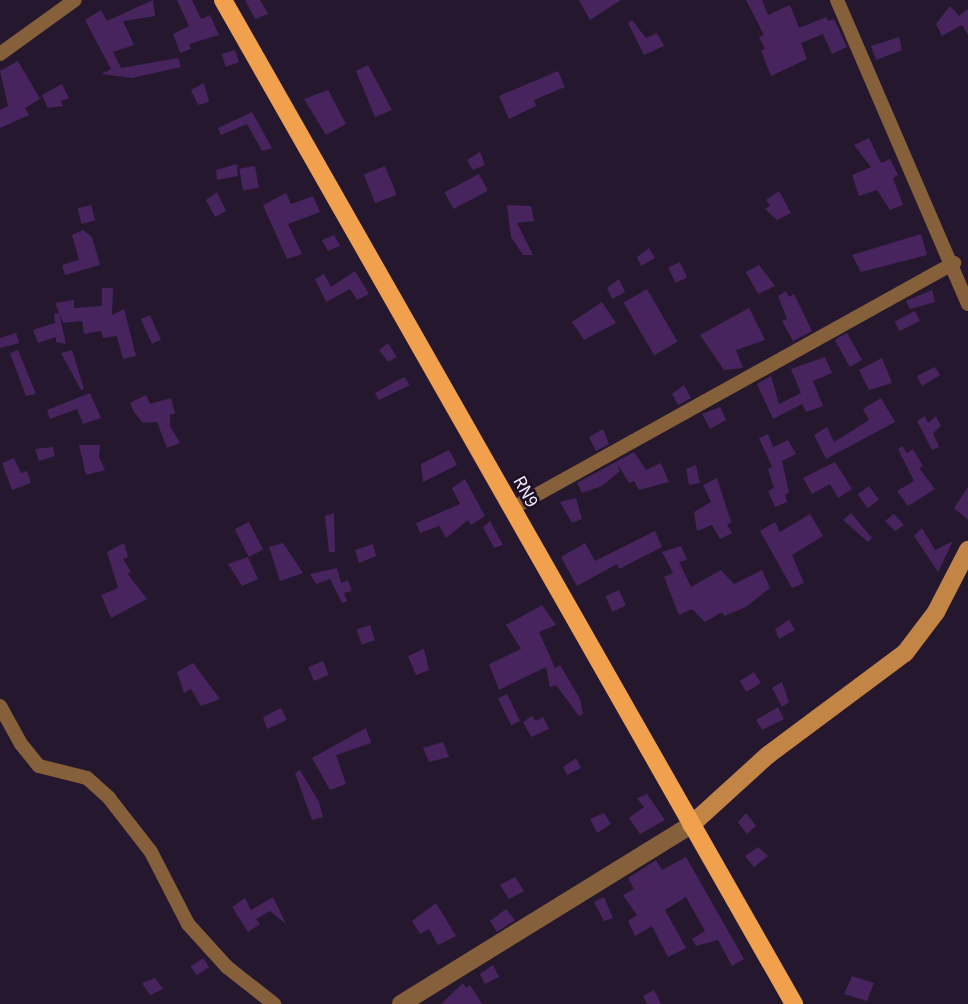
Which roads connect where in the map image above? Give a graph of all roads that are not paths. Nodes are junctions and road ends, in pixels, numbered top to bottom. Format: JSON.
{"nodes":[{"id":1,"x":75,"y":0,"type":"edge"},
{"id":2,"x":223,"y":0,"type":"edge"},
{"id":3,"x":837,"y":0,"type":"edge"},
{"id":4,"x":0,"y":54,"type":"edge"},
{"id":5,"x":954,"y":263,"type":"junction"},
{"id":6,"x":968,"y":304,"type":"edge"},
{"id":7,"x":511,"y":509,"type":"junction"},
{"id":8,"x":968,"y":550,"type":"edge"},
{"id":9,"x":0,"y":706,"type":"edge"},
{"id":10,"x":691,"y":825,"type":"junction"},
{"id":11,"x":274,"y":1004,"type":"edge"},
{"id":12,"x":401,"y":1004,"type":"edge"},
{"id":13,"x":794,"y":1004,"type":"edge"}],
"edges":[{"from":1,"to":4,"type":"street"},
{"from":2,"to":7,"type":"main road","name":"RN9"},
{"from":3,"to":5,"type":"street"},
{"from":5,"to":6,"type":"street"},
{"from":5,"to":7,"type":"street"},
{"from":7,"to":10,"type":"main road","name":"RN9"},
{"from":8,"to":10,"type":"main road"},
{"from":9,"to":11,"type":"street"},
{"from":10,"to":12,"type":"street"},
{"from":10,"to":13,"type":"main road","name":"RN9"}]}
